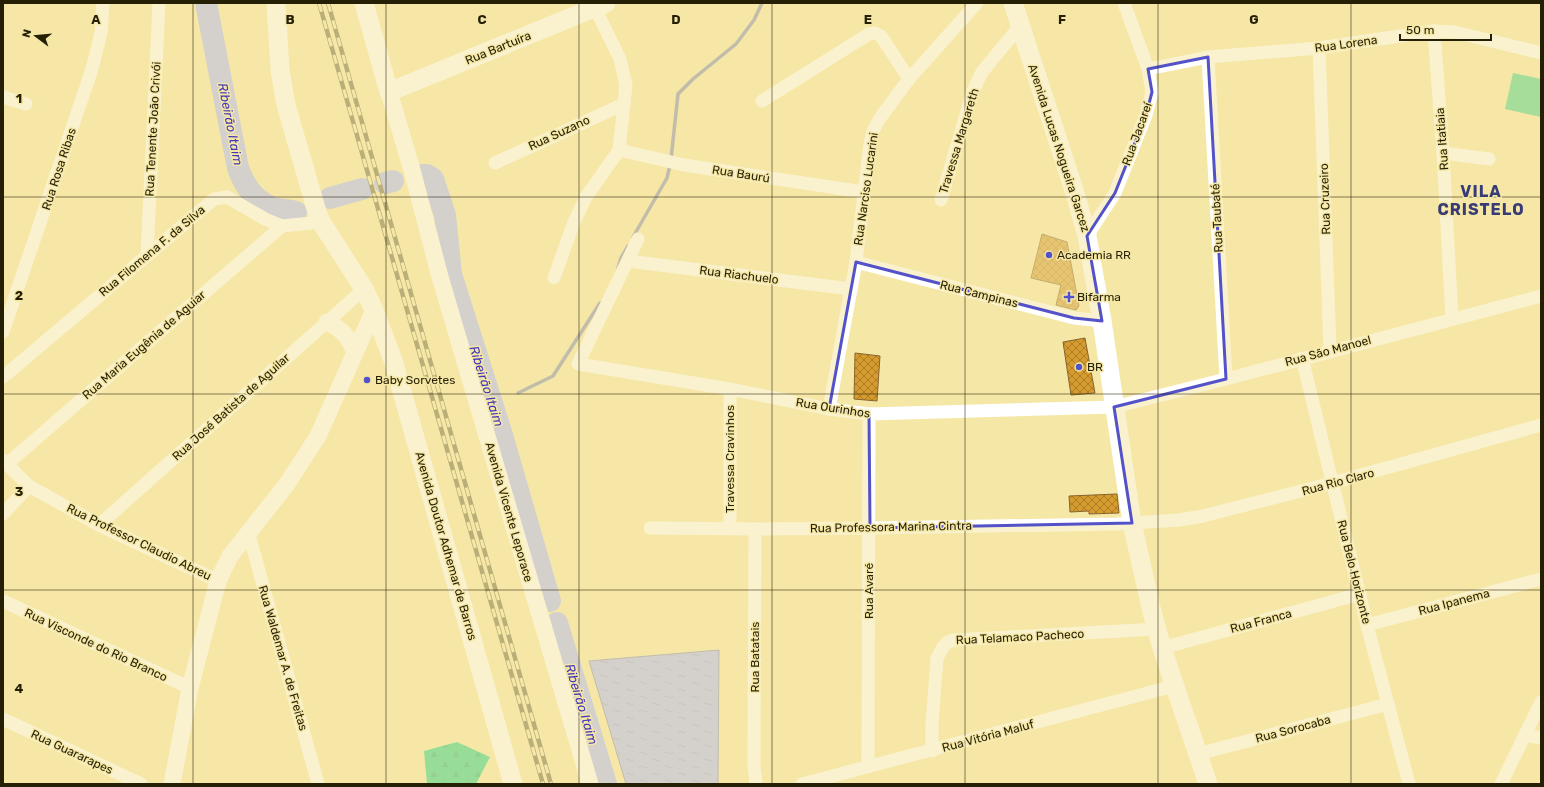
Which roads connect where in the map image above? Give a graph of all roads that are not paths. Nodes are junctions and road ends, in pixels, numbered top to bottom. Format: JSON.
{"nodes":[{"id":1,"x":103,"y":3,"type":"edge"},
{"id":2,"x":159,"y":3,"type":"edge"},
{"id":3,"x":276,"y":3,"type":"edge"},
{"id":4,"x":364,"y":3,"type":"edge"},
{"id":5,"x":977,"y":3,"type":"edge"},
{"id":6,"x":1013,"y":3,"type":"edge"},
{"id":7,"x":1124,"y":3,"type":"edge"},
{"id":8,"x":601,"y":6,"type":"edge"},
{"id":9,"x":1020,"y":26,"type":"junction"},
{"id":10,"x":1434,"y":30,"type":"junction"},
{"id":11,"x":1319,"y":48,"type":"junction"},
{"id":12,"x":1541,"y":54,"type":"edge"},
{"id":13,"x":1208,"y":57,"type":"junction"},
{"id":14,"x":1148,"y":69,"type":"junction"},
{"id":15,"x":909,"y":79,"type":"junction"},
{"id":16,"x":389,"y":92,"type":"junction"},
{"id":17,"x":3,"y":97,"type":"edge"},
{"id":18,"x":762,"y":101,"type":"dead end"},
{"id":19,"x":26,"y":104,"type":"dead end"},
{"id":20,"x":624,"y":104,"type":"junction"},
{"id":21,"x":618,"y":150,"type":"junction"},
{"id":22,"x":1443,"y":153,"type":"junction"},
{"id":23,"x":1489,"y":159,"type":"dead end"},
{"id":24,"x":495,"y":163,"type":"dead end"},
{"id":25,"x":864,"y":192,"type":"junction"},
{"id":26,"x":941,"y":200,"type":"dead end"},
{"id":27,"x":319,"y":217,"type":"junction"},
{"id":28,"x":282,"y":226,"type":"junction"},
{"id":29,"x":1087,"y":236,"type":"junction"},
{"id":30,"x":638,"y":239,"type":"dead end"},
{"id":31,"x":147,"y":256,"type":"junction"},
{"id":32,"x":628,"y":261,"type":"junction"},
{"id":33,"x":856,"y":262,"type":"junction"},
{"id":34,"x":554,"y":278,"type":"dead end"},
{"id":35,"x":364,"y":289,"type":"junction"},
{"id":36,"x":851,"y":289,"type":"junction"},
{"id":37,"x":1541,"y":296,"type":"edge"},
{"id":38,"x":374,"y":310,"type":"junction"},
{"id":39,"x":1452,"y":319,"type":"junction"},
{"id":40,"x":1102,"y":321,"type":"junction"},
{"id":41,"x":327,"y":322,"type":"junction"},
{"id":42,"x":3,"y":332,"type":"edge"},
{"id":43,"x":1330,"y":350,"type":"junction"},
{"id":44,"x":355,"y":352,"type":"junction"},
{"id":45,"x":1302,"y":358,"type":"junction"},
{"id":46,"x":3,"y":377,"type":"edge"},
{"id":47,"x":1226,"y":379,"type":"junction"},
{"id":48,"x":730,"y":389,"type":"junction"},
{"id":49,"x":1114,"y":407,"type":"junction"},
{"id":50,"x":829,"y":409,"type":"junction"},
{"id":51,"x":869,"y":414,"type":"junction"},
{"id":52,"x":1541,"y":426,"type":"edge"},
{"id":53,"x":5,"y":462,"type":"edge"},
{"id":54,"x":1332,"y":483,"type":"junction"},
{"id":55,"x":29,"y":486,"type":"junction"},
{"id":56,"x":3,"y":514,"type":"edge"},
{"id":57,"x":1132,"y":523,"type":"junction"},
{"id":58,"x":98,"y":525,"type":"junction"},
{"id":59,"x":650,"y":528,"type":"dead end"},
{"id":60,"x":730,"y":528,"type":"junction"},
{"id":61,"x":870,"y":528,"type":"junction"},
{"id":62,"x":756,"y":529,"type":"junction"},
{"id":63,"x":248,"y":531,"type":"junction"},
{"id":64,"x":1541,"y":580,"type":"edge"},
{"id":65,"x":218,"y":581,"type":"junction"},
{"id":66,"x":1360,"y":594,"type":"junction"},
{"id":67,"x":3,"y":601,"type":"edge"},
{"id":68,"x":1367,"y":625,"type":"junction"},
{"id":69,"x":1157,"y":629,"type":"junction"},
{"id":70,"x":1162,"y":648,"type":"junction"},
{"id":71,"x":1174,"y":686,"type":"junction"},
{"id":72,"x":190,"y":688,"type":"junction"},
{"id":73,"x":1541,"y":702,"type":"edge"},
{"id":74,"x":1388,"y":704,"type":"junction"},
{"id":75,"x":3,"y":719,"type":"edge"},
{"id":76,"x":1525,"y":735,"type":"junction"},
{"id":77,"x":1541,"y":738,"type":"edge"},
{"id":78,"x":932,"y":751,"type":"junction"},
{"id":79,"x":1198,"y":754,"type":"junction"},
{"id":80,"x":868,"y":767,"type":"junction"},
{"id":81,"x":142,"y":784,"type":"edge"},
{"id":82,"x":172,"y":784,"type":"edge"},
{"id":83,"x":318,"y":784,"type":"edge"},
{"id":84,"x":513,"y":784,"type":"edge"},
{"id":85,"x":590,"y":784,"type":"edge"},
{"id":86,"x":756,"y":784,"type":"edge"},
{"id":87,"x":802,"y":784,"type":"edge"},
{"id":88,"x":1208,"y":784,"type":"edge"},
{"id":89,"x":1409,"y":784,"type":"edge"},
{"id":90,"x":1502,"y":784,"type":"edge"}],
"edges":[{"from":1,"to":42,"type":"street","name":"Rua Rosa Ribas"},
{"from":2,"to":31,"type":"street","name":"Rua Tenente João Crivói"},
{"from":3,"to":27,"type":"main road","name":"Avenida Doutor Adhemar de Barros"},
{"from":4,"to":16,"type":"main road"},
{"from":5,"to":15,"type":"street","name":"Rua Narciso Lucarini"},
{"from":6,"to":9,"type":"main road","name":"Avenida Lucas Nogueira Garcez"},
{"from":7,"to":14,"type":"street","name":"Rua Jacareí"},
{"from":8,"to":16,"type":"main road","name":"Rua Bartuíra"},
{"from":8,"to":20,"type":"street"},
{"from":9,"to":26,"type":"street","name":"Travessa Margareth"},
{"from":9,"to":29,"type":"main road","name":"Avenida Lucas Nogueira Garcez"},
{"from":10,"to":11,"type":"street","name":"Rua Lorena"},
{"from":10,"to":12,"type":"street","name":"Rua Lorena"},
{"from":10,"to":22,"type":"street","name":"Rua Itatiaia"},
{"from":11,"to":13,"type":"street","name":"Rua Lorena"},
{"from":11,"to":43,"type":"street","name":"Rua Cruzeiro"},
{"from":13,"to":14,"type":"street","name":"Rua Lorena"},
{"from":13,"to":47,"type":"street","name":"Rua Taubaté"},
{"from":14,"to":29,"type":"street","name":"Rua Jacareí"},
{"from":15,"to":18,"type":"street"},
{"from":15,"to":25,"type":"street","name":"Rua Narciso Lucarini"},
{"from":16,"to":85,"type":"street","name":"Avenida Vicente Leporace"},
{"from":17,"to":19,"type":"street"},
{"from":20,"to":21,"type":"street"},
{"from":20,"to":24,"type":"street","name":"Rua Suzano"},
{"from":21,"to":25,"type":"street","name":"Rua Baurú"},
{"from":21,"to":34,"type":"street"},
{"from":22,"to":23,"type":"street"},
{"from":22,"to":39,"type":"street","name":"Rua Itatiaia"},
{"from":25,"to":33,"type":"street","name":"Rua Narciso Lucarini"},
{"from":27,"to":28,"type":"street","name":"Rua Filomena F. da Silva"},
{"from":27,"to":35,"type":"main road","name":"Avenida Doutor Adhemar de Barros"},
{"from":28,"to":31,"type":"street","name":"Rua Filomena F. da Silva"},
{"from":28,"to":53,"type":"street","name":"Rua Maria Eugênia de Aguiar"},
{"from":29,"to":40,"type":"main road","name":"Avenida Lucas Nogueira Garcez"},
{"from":30,"to":32,"type":"street"},
{"from":31,"to":46,"type":"street","name":"Rua Filomena F. da Silva"},
{"from":32,"to":36,"type":"street","name":"Rua Riachuelo"},
{"from":32,"to":48,"type":"street","name":"Rua Ourinhos"},
{"from":33,"to":36,"type":"street","name":"Rua Narciso Lucarini"},
{"from":33,"to":40,"type":"street","name":"Rua Campinas"},
{"from":35,"to":38,"type":"main road","name":"Avenida Doutor Adhemar de Barros"},
{"from":35,"to":41,"type":"street","name":"Rua José Batista de Aguilar"},
{"from":36,"to":50,"type":"street","name":"Rua Narciso Lucarini"},
{"from":37,"to":39,"type":"street","name":"Rua São Manoel"},
{"from":38,"to":44,"type":"street"},
{"from":38,"to":84,"type":"main road","name":"Avenida Doutor Adhemar de Barros"},
{"from":39,"to":43,"type":"street","name":"Rua São Manoel"},
{"from":40,"to":49,"type":"main road","name":"Avenida Lucas Nogueira Garcez"},
{"from":41,"to":44,"type":"street"},
{"from":41,"to":58,"type":"street","name":"Rua José Batista de Aguilar"},
{"from":43,"to":45,"type":"street","name":"Rua São Manoel"},
{"from":44,"to":63,"type":"street"},
{"from":45,"to":47,"type":"street","name":"Rua São Manoel"},
{"from":45,"to":54,"type":"street","name":"Rua Belo Horizonte"},
{"from":47,"to":49,"type":"street","name":"Rua São Manoel"},
{"from":48,"to":50,"type":"street","name":"Rua Ourinhos"},
{"from":48,"to":60,"type":"street","name":"Travessa Cravinhos"},
{"from":49,"to":51,"type":"street","name":"Rua Ourinhos"},
{"from":49,"to":57,"type":"main road","name":"Avenida Lucas Nogueira Garcez"},
{"from":50,"to":51,"type":"street","name":"Rua Ourinhos"},
{"from":51,"to":61,"type":"street","name":"Rua Avaré"},
{"from":52,"to":54,"type":"street","name":"Rua Rio Claro"},
{"from":53,"to":55,"type":"street","name":"Rua Professor Claudio Abreu"},
{"from":54,"to":57,"type":"street","name":"Rua Rio Claro"},
{"from":54,"to":66,"type":"street","name":"Rua Belo Horizonte"},
{"from":55,"to":56,"type":"street"},
{"from":55,"to":58,"type":"street","name":"Rua Professor Claudio Abreu"},
{"from":57,"to":61,"type":"street","name":"Rua Professora Marina Cintra"},
{"from":57,"to":69,"type":"main road","name":"Avenida Lucas Nogueira Garcez"},
{"from":58,"to":65,"type":"street","name":"Rua Professor Claudio Abreu"},
{"from":59,"to":60,"type":"street","name":"Rua Professora Marina Cintra"},
{"from":60,"to":62,"type":"street","name":"Rua Professora Marina Cintra"},
{"from":61,"to":62,"type":"street","name":"Rua Professora Marina Cintra"},
{"from":61,"to":80,"type":"street","name":"Rua Avaré"},
{"from":62,"to":86,"type":"street","name":"Rua Batatais"},
{"from":63,"to":65,"type":"street"},
{"from":63,"to":83,"type":"street","name":"Rua Waldemar A. de Freitas"},
{"from":64,"to":68,"type":"street","name":"Rua Ipanema"},
{"from":65,"to":72,"type":"street"},
{"from":66,"to":68,"type":"street","name":"Rua Belo Horizonte"},
{"from":66,"to":70,"type":"street","name":"Rua Franca"},
{"from":67,"to":72,"type":"street","name":"Rua Visconde do Rio Branco"},
{"from":68,"to":74,"type":"street","name":"Rua Belo Horizonte"},
{"from":69,"to":70,"type":"main road","name":"Avenida Lucas Nogueira Garcez"},
{"from":69,"to":78,"type":"street","name":"Rua Telamaco Pacheco"},
{"from":70,"to":71,"type":"main road","name":"Avenida Lucas Nogueira Garcez"},
{"from":71,"to":78,"type":"street","name":"Rua Vitória Maluf"},
{"from":71,"to":79,"type":"main road","name":"Avenida Lucas Nogueira Garcez"},
{"from":72,"to":82,"type":"street"},
{"from":73,"to":76,"type":"street"},
{"from":74,"to":79,"type":"street","name":"Rua Sorocaba"},
{"from":74,"to":89,"type":"street","name":"Rua Belo Horizonte"},
{"from":75,"to":81,"type":"street","name":"Rua Guararapes"},
{"from":76,"to":77,"type":"street"},
{"from":76,"to":90,"type":"street"},
{"from":78,"to":80,"type":"street","name":"Rua Vitória Maluf"},
{"from":79,"to":88,"type":"main road","name":"Avenida Lucas Nogueira Garcez"},
{"from":80,"to":87,"type":"street","name":"Rua Vitória Maluf"}]}
